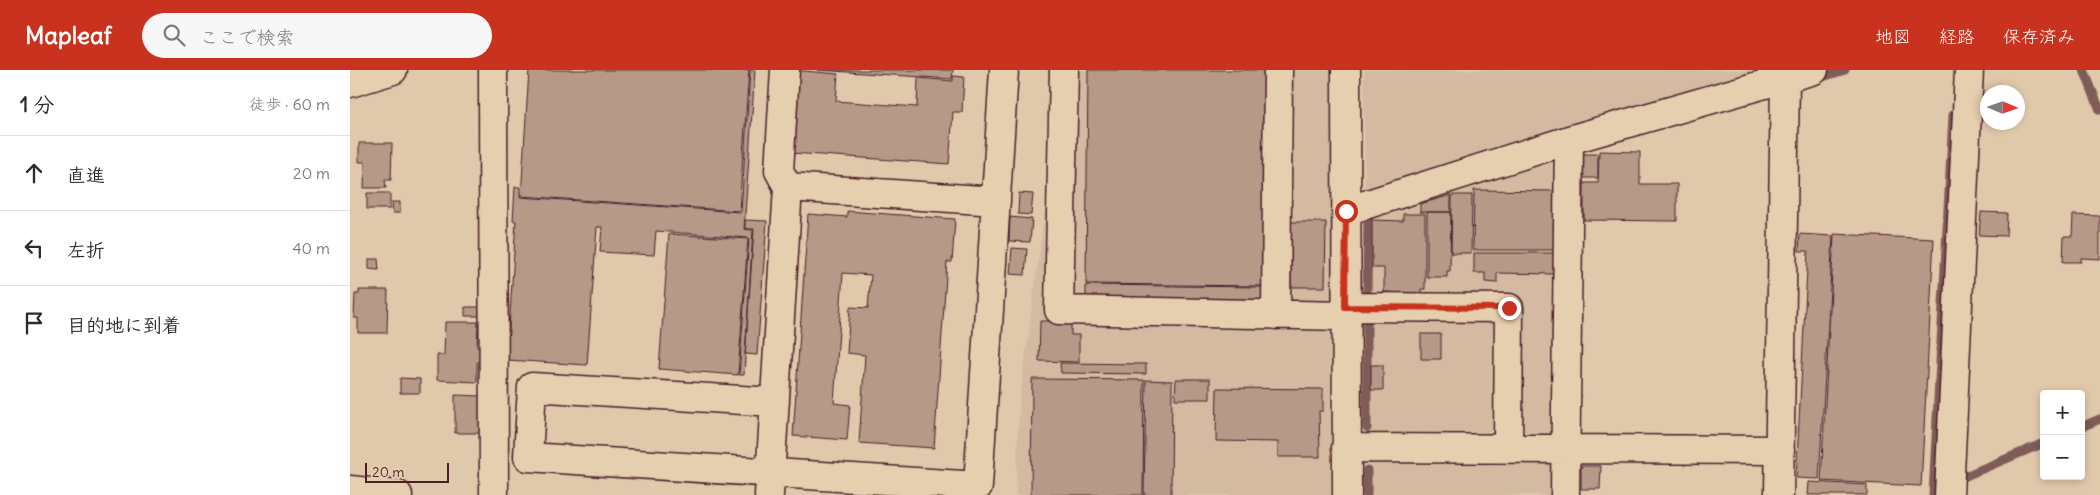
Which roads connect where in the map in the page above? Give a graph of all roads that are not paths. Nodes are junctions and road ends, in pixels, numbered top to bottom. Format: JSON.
{"nodes":[{"id":1,"x":393,"y":70,"type":"edge"},
{"id":2,"x":493,"y":70,"type":"edge"},
{"id":3,"x":785,"y":70,"type":"edge"},
{"id":4,"x":1004,"y":70,"type":"edge"},
{"id":5,"x":1064,"y":70,"type":"edge"},
{"id":6,"x":1278,"y":70,"type":"edge"},
{"id":7,"x":1346,"y":70,"type":"edge"},
{"id":8,"x":1814,"y":70,"type":"edge"},
{"id":9,"x":1970,"y":70,"type":"edge"},
{"id":10,"x":1785,"y":78,"type":"junction"},
{"id":11,"x":350,"y":83,"type":"edge"},
{"id":12,"x":1569,"y":140,"type":"junction"},
{"id":13,"x":788,"y":187,"type":"junction"},
{"id":14,"x":996,"y":201,"type":"junction"},
{"id":15,"x":1346,"y":211,"type":"junction"},
{"id":16,"x":1345,"y":312,"type":"junction"},
{"id":17,"x":1276,"y":315,"type":"junction"},
{"id":18,"x":775,"y":402,"type":"junction"},
{"id":19,"x":1346,"y":448,"type":"junction"},
{"id":20,"x":1508,"y":448,"type":"junction"},
{"id":21,"x":1566,"y":449,"type":"junction"},
{"id":22,"x":1780,"y":450,"type":"junction"},
{"id":23,"x":770,"y":484,"type":"edge"},
{"id":24,"x":350,"y":490,"type":"edge"},
{"id":25,"x":398,"y":495,"type":"edge"},
{"id":26,"x":494,"y":495,"type":"edge"},
{"id":27,"x":1347,"y":495,"type":"edge"},
{"id":28,"x":1565,"y":495,"type":"edge"},
{"id":29,"x":1779,"y":495,"type":"edge"},
{"id":30,"x":1949,"y":495,"type":"edge"}],
"edges":[{"from":1,"to":11,"type":"street"},
{"from":2,"to":26,"type":"street"},
{"from":3,"to":13,"type":"street"},
{"from":4,"to":14,"type":"street"},
{"from":5,"to":17,"type":"street"},
{"from":6,"to":17,"type":"street"},
{"from":7,"to":15,"type":"street"},
{"from":8,"to":10,"type":"street"},
{"from":9,"to":30,"type":"street"},
{"from":10,"to":12,"type":"street"},
{"from":10,"to":22,"type":"street"},
{"from":12,"to":15,"type":"street"},
{"from":12,"to":21,"type":"street"},
{"from":13,"to":14,"type":"street"},
{"from":13,"to":18,"type":"street"},
{"from":14,"to":23,"type":"street"},
{"from":15,"to":16,"type":"street"},
{"from":16,"to":17,"type":"street"},
{"from":16,"to":19,"type":"street"},
{"from":16,"to":20,"type":"street"},
{"from":18,"to":23,"type":"street"},
{"from":18,"to":23,"type":"street"},
{"from":19,"to":20,"type":"street"},
{"from":19,"to":27,"type":"street"},
{"from":20,"to":21,"type":"street"},
{"from":21,"to":22,"type":"street"},
{"from":21,"to":28,"type":"street"},
{"from":22,"to":29,"type":"street"},
{"from":24,"to":25,"type":"street"}]}
